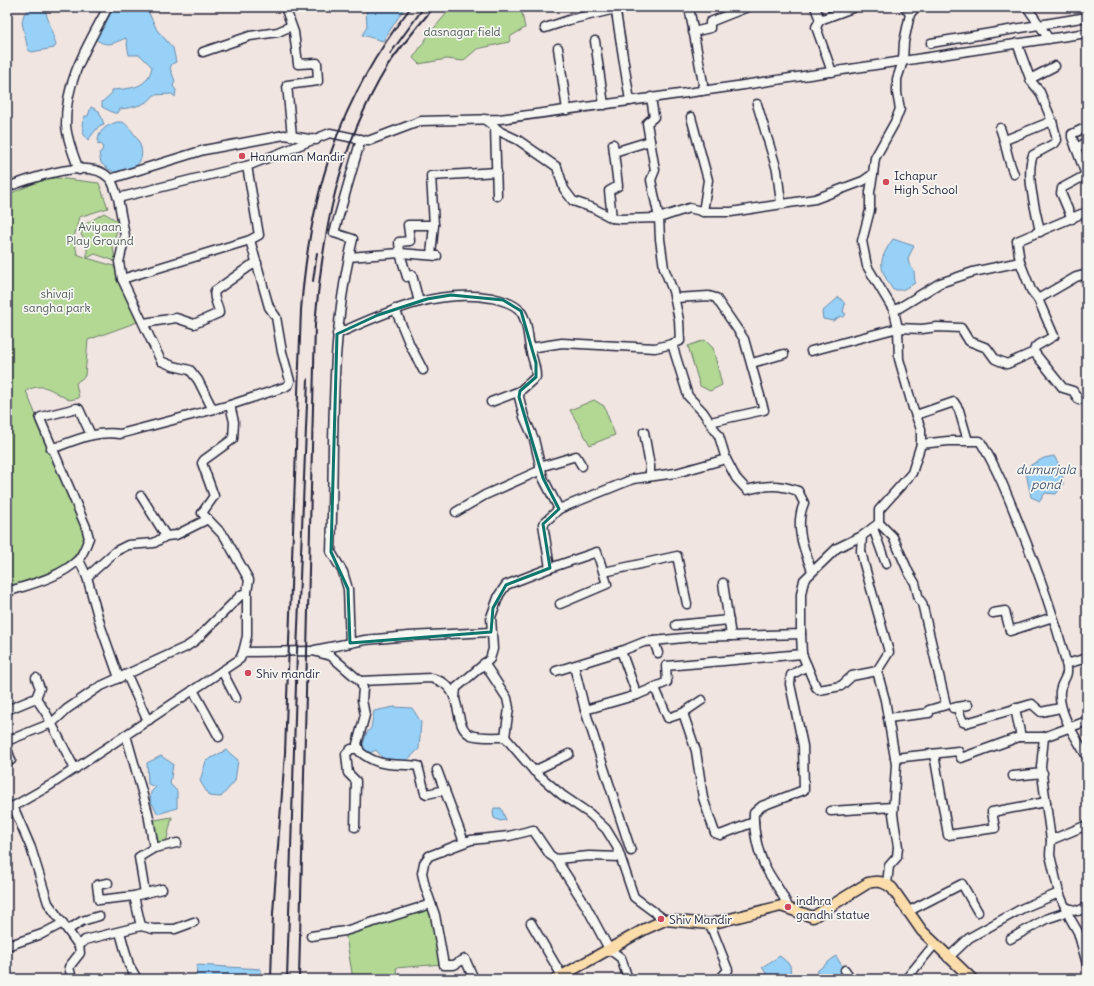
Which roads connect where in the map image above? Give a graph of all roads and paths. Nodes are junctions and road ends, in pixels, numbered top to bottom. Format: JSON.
{"nodes":[{"id":1,"x":108,"y":7,"type":"edge"},
{"id":2,"x":285,"y":7,"type":"edge"},
{"id":3,"x":689,"y":7,"type":"edge"},
{"id":4,"x":748,"y":7,"type":"edge"},
{"id":5,"x":815,"y":7,"type":"edge"},
{"id":6,"x":855,"y":7,"type":"edge"},
{"id":7,"x":1027,"y":7,"type":"edge"},
{"id":8,"x":911,"y":9,"type":"edge"},
{"id":9,"x":1087,"y":17,"type":"edge"},
{"id":10,"x":820,"y":20,"type":"junction"},
{"id":11,"x":291,"y":26,"type":"junction"},
{"id":12,"x":1040,"y":26,"type":"junction"},
{"id":13,"x":545,"y":28,"type":"dead end"},
{"id":14,"x":693,"y":32,"type":"junction"},
{"id":15,"x":1087,"y":33,"type":"edge"},
{"id":16,"x":1049,"y":38,"type":"junction"},
{"id":17,"x":595,"y":41,"type":"dead end"},
{"id":18,"x":931,"y":43,"type":"dead end"},
{"id":19,"x":1017,"y":43,"type":"junction"},
{"id":20,"x":558,"y":48,"type":"dead end"},
{"id":21,"x":202,"y":52,"type":"dead end"},
{"id":22,"x":903,"y":61,"type":"junction"},
{"id":23,"x":1055,"y":66,"type":"dead end"},
{"id":24,"x":832,"y":72,"type":"junction"},
{"id":25,"x":1030,"y":79,"type":"junction"},
{"id":26,"x":702,"y":91,"type":"junction"},
{"id":27,"x":651,"y":97,"type":"junction"},
{"id":28,"x":630,"y":101,"type":"junction"},
{"id":29,"x":757,"y":104,"type":"dead end"},
{"id":30,"x":604,"y":105,"type":"junction"},
{"id":31,"x":567,"y":110,"type":"junction"},
{"id":32,"x":691,"y":117,"type":"dead end"},
{"id":33,"x":484,"y":119,"type":"junction"},
{"id":34,"x":1052,"y":122,"type":"junction"},
{"id":35,"x":495,"y":127,"type":"junction"},
{"id":36,"x":1087,"y":127,"type":"edge"},
{"id":37,"x":1000,"y":128,"type":"dead end"},
{"id":38,"x":292,"y":136,"type":"junction"},
{"id":39,"x":361,"y":139,"type":"junction"},
{"id":40,"x":316,"y":140,"type":"junction"},
{"id":41,"x":1005,"y":140,"type":"junction"},
{"id":42,"x":650,"y":141,"type":"junction"},
{"id":43,"x":1087,"y":142,"type":"edge"},
{"id":44,"x":1076,"y":148,"type":"junction"},
{"id":45,"x":247,"y":166,"type":"junction"},
{"id":46,"x":78,"y":170,"type":"junction"},
{"id":47,"x":497,"y":172,"type":"junction"},
{"id":48,"x":873,"y":174,"type":"junction"},
{"id":49,"x":1014,"y":174,"type":"dead end"},
{"id":50,"x":110,"y":179,"type":"junction"},
{"id":51,"x":7,"y":187,"type":"edge"},
{"id":52,"x":497,"y":196,"type":"dead end"},
{"id":53,"x":118,"y":198,"type":"junction"},
{"id":54,"x":781,"y":203,"type":"junction"},
{"id":55,"x":703,"y":212,"type":"junction"},
{"id":56,"x":1082,"y":214,"type":"dead end"},
{"id":57,"x":612,"y":218,"type":"junction"},
{"id":58,"x":659,"y":218,"type":"junction"},
{"id":59,"x":1072,"y":219,"type":"junction"},
{"id":60,"x":434,"y":225,"type":"junction"},
{"id":61,"x":1040,"y":232,"type":"junction"},
{"id":62,"x":250,"y":240,"type":"junction"},
{"id":63,"x":400,"y":253,"type":"junction"},
{"id":64,"x":349,"y":257,"type":"junction"},
{"id":65,"x":1020,"y":262,"type":"junction"},
{"id":66,"x":257,"y":263,"type":"junction"},
{"id":67,"x":1087,"y":274,"type":"edge"},
{"id":68,"x":122,"y":279,"type":"junction"},
{"id":69,"x":675,"y":298,"type":"junction"},
{"id":70,"x":1038,"y":299,"type":"junction"},
{"id":71,"x":419,"y":302,"type":"junction"},
{"id":72,"x":395,"y":309,"type":"junction"},
{"id":73,"x":894,"y":311,"type":"junction"},
{"id":74,"x":144,"y":323,"type":"junction"},
{"id":75,"x":898,"y":328,"type":"junction"},
{"id":76,"x":337,"y":334,"type":"junction"},
{"id":77,"x":672,"y":344,"type":"junction"},
{"id":78,"x":530,"y":348,"type":"junction"},
{"id":79,"x":811,"y":351,"type":"dead end"},
{"id":80,"x":1034,"y":352,"type":"junction"},
{"id":81,"x":784,"y":354,"type":"dead end"},
{"id":82,"x":752,"y":363,"type":"junction"},
{"id":83,"x":423,"y":370,"type":"dead end"},
{"id":84,"x":520,"y":391,"type":"junction"},
{"id":85,"x":1079,"y":400,"type":"dead end"},
{"id":86,"x":491,"y":402,"type":"dead end"},
{"id":87,"x":230,"y":405,"type":"junction"},
{"id":88,"x":212,"y":408,"type":"junction"},
{"id":89,"x":916,"y":415,"type":"junction"},
{"id":90,"x":710,"y":422,"type":"junction"},
{"id":91,"x":644,"y":432,"type":"dead end"},
{"id":92,"x":91,"y":435,"type":"junction"},
{"id":93,"x":968,"y":441,"type":"junction"},
{"id":94,"x":921,"y":444,"type":"junction"},
{"id":95,"x":51,"y":449,"type":"junction"},
{"id":96,"x":726,"y":459,"type":"junction"},
{"id":97,"x":582,"y":466,"type":"dead end"},
{"id":98,"x":540,"y":468,"type":"junction"},
{"id":99,"x":650,"y":476,"type":"junction"},
{"id":100,"x":141,"y":496,"type":"dead end"},
{"id":101,"x":559,"y":509,"type":"junction"},
{"id":102,"x":456,"y":512,"type":"dead end"},
{"id":103,"x":208,"y":519,"type":"junction"},
{"id":104,"x":879,"y":522,"type":"junction"},
{"id":105,"x":873,"y":528,"type":"junction"},
{"id":106,"x":166,"y":536,"type":"junction"},
{"id":107,"x":862,"y":536,"type":"junction"},
{"id":108,"x":79,"y":560,"type":"junction"},
{"id":109,"x":886,"y":564,"type":"dead end"},
{"id":110,"x":550,"y":568,"type":"junction"},
{"id":111,"x":812,"y":571,"type":"junction"},
{"id":112,"x":604,"y":572,"type":"junction"},
{"id":113,"x":87,"y":576,"type":"junction"},
{"id":114,"x":723,"y":583,"type":"dead end"},
{"id":115,"x":7,"y":592,"type":"edge"},
{"id":116,"x":247,"y":592,"type":"junction"},
{"id":117,"x":560,"y":604,"type":"dead end"},
{"id":118,"x":687,"y":604,"type":"dead end"},
{"id":119,"x":993,"y":613,"type":"dead end"},
{"id":120,"x":1053,"y":617,"type":"junction"},
{"id":121,"x":729,"y":620,"type":"junction"},
{"id":122,"x":676,"y":625,"type":"dead end"},
{"id":123,"x":491,"y":632,"type":"junction"},
{"id":124,"x":800,"y":634,"type":"junction"},
{"id":125,"x":731,"y":636,"type":"junction"},
{"id":126,"x":654,"y":641,"type":"junction"},
{"id":127,"x":350,"y":643,"type":"junction"},
{"id":128,"x":621,"y":651,"type":"junction"},
{"id":129,"x":243,"y":652,"type":"junction"},
{"id":130,"x":306,"y":652,"type":"junction"},
{"id":131,"x":658,"y":653,"type":"dead end"},
{"id":132,"x":802,"y":654,"type":"junction"},
{"id":133,"x":1087,"y":658,"type":"edge"},
{"id":134,"x":484,"y":663,"type":"junction"},
{"id":135,"x":1066,"y":664,"type":"junction"},
{"id":136,"x":574,"y":666,"type":"junction"},
{"id":137,"x":807,"y":666,"type":"junction"},
{"id":138,"x":222,"y":671,"type":"junction"},
{"id":139,"x":556,"y":671,"type":"dead end"},
{"id":140,"x":877,"y":671,"type":"junction"},
{"id":141,"x":123,"y":676,"type":"junction"},
{"id":142,"x":36,"y":678,"type":"dead end"},
{"id":143,"x":360,"y":681,"type":"junction"},
{"id":144,"x":655,"y":688,"type":"junction"},
{"id":145,"x":193,"y":690,"type":"junction"},
{"id":146,"x":637,"y":695,"type":"junction"},
{"id":147,"x":36,"y":698,"type":"junction"},
{"id":148,"x":236,"y":698,"type":"dead end"},
{"id":149,"x":455,"y":698,"type":"junction"},
{"id":150,"x":702,"y":700,"type":"dead end"},
{"id":151,"x":946,"y":705,"type":"junction"},
{"id":152,"x":968,"y":705,"type":"dead end"},
{"id":153,"x":957,"y":708,"type":"junction"},
{"id":154,"x":1015,"y":708,"type":"junction"},
{"id":155,"x":1060,"y":708,"type":"junction"},
{"id":156,"x":7,"y":710,"type":"edge"},
{"id":157,"x":585,"y":710,"type":"junction"},
{"id":158,"x":683,"y":713,"type":"junction"},
{"id":159,"x":888,"y":718,"type":"junction"},
{"id":160,"x":149,"y":720,"type":"junction"},
{"id":161,"x":1087,"y":721,"type":"edge"},
{"id":162,"x":52,"y":723,"type":"junction"},
{"id":163,"x":1070,"y":726,"type":"junction"},
{"id":164,"x":126,"y":735,"type":"junction"},
{"id":165,"x":505,"y":737,"type":"junction"},
{"id":166,"x":1021,"y":737,"type":"junction"},
{"id":167,"x":1044,"y":737,"type":"junction"},
{"id":168,"x":219,"y":738,"type":"dead end"},
{"id":169,"x":7,"y":741,"type":"edge"},
{"id":170,"x":358,"y":748,"type":"junction"},
{"id":171,"x":7,"y":749,"type":"edge"},
{"id":172,"x":569,"y":754,"type":"dead end"},
{"id":173,"x":934,"y":754,"type":"junction"},
{"id":174,"x":1087,"y":757,"type":"edge"},
{"id":175,"x":895,"y":758,"type":"junction"},
{"id":176,"x":7,"y":762,"type":"edge"},
{"id":177,"x":75,"y":769,"type":"junction"},
{"id":178,"x":437,"y":770,"type":"dead end"},
{"id":179,"x":534,"y":771,"type":"junction"},
{"id":180,"x":1043,"y":773,"type":"junction"},
{"id":181,"x":1013,"y":776,"type":"dead end"},
{"id":182,"x":445,"y":790,"type":"junction"},
{"id":183,"x":1046,"y":802,"type":"junction"},
{"id":184,"x":893,"y":807,"type":"junction"},
{"id":185,"x":10,"y":808,"type":"edge"},
{"id":186,"x":831,"y":812,"type":"dead end"},
{"id":187,"x":754,"y":822,"type":"junction"},
{"id":188,"x":1087,"y":825,"type":"edge"},
{"id":189,"x":355,"y":826,"type":"dead end"},
{"id":190,"x":1051,"y":840,"type":"junction"},
{"id":191,"x":464,"y":842,"type":"junction"},
{"id":192,"x":177,"y":843,"type":"dead end"},
{"id":193,"x":154,"y":848,"type":"junction"},
{"id":194,"x":631,"y":851,"type":"dead end"},
{"id":195,"x":620,"y":857,"type":"junction"},
{"id":196,"x":556,"y":859,"type":"junction"},
{"id":197,"x":108,"y":883,"type":"dead end"},
{"id":198,"x":887,"y":884,"type":"junction"},
{"id":199,"x":162,"y":889,"type":"dead end"},
{"id":200,"x":145,"y":893,"type":"junction"},
{"id":201,"x":1059,"y":893,"type":"junction"},
{"id":202,"x":134,"y":896,"type":"junction"},
{"id":203,"x":431,"y":904,"type":"junction"},
{"id":204,"x":788,"y":907,"type":"junction"},
{"id":205,"x":1087,"y":907,"type":"edge"},
{"id":206,"x":1066,"y":909,"type":"junction"},
{"id":207,"x":907,"y":912,"type":"junction"},
{"id":208,"x":978,"y":912,"type":"dead end"},
{"id":209,"x":99,"y":916,"type":"dead end"},
{"id":210,"x":665,"y":920,"type":"junction"},
{"id":211,"x":194,"y":922,"type":"dead end"},
{"id":212,"x":531,"y":922,"type":"dead end"},
{"id":213,"x":710,"y":924,"type":"junction"},
{"id":214,"x":141,"y":926,"type":"junction"},
{"id":215,"x":65,"y":927,"type":"junction"},
{"id":216,"x":120,"y":932,"type":"junction"},
{"id":217,"x":311,"y":936,"type":"dead end"},
{"id":218,"x":1010,"y":939,"type":"dead end"},
{"id":219,"x":934,"y":945,"type":"junction"},
{"id":220,"x":7,"y":946,"type":"edge"},
{"id":221,"x":79,"y":946,"type":"junction"},
{"id":222,"x":609,"y":950,"type":"junction"},
{"id":223,"x":948,"y":958,"type":"junction"},
{"id":224,"x":1087,"y":964,"type":"edge"},
{"id":225,"x":845,"y":970,"type":"dead end"},
{"id":226,"x":559,"y":977,"type":"edge"},
{"id":227,"x":72,"y":979,"type":"edge"},
{"id":228,"x":137,"y":979,"type":"edge"},
{"id":229,"x":474,"y":979,"type":"edge"},
{"id":230,"x":628,"y":979,"type":"edge"},
{"id":231,"x":720,"y":979,"type":"edge"},
{"id":232,"x":851,"y":979,"type":"edge"},
{"id":233,"x":906,"y":979,"type":"edge"},
{"id":234,"x":972,"y":979,"type":"edge"}],
"edges":[{"from":1,"to":46,"type":"street"},
{"from":2,"to":11,"type":"street"},
{"from":3,"to":14,"type":"street"},
{"from":4,"to":14,"type":"street"},
{"from":5,"to":10,"type":"street"},
{"from":6,"to":10,"type":"street"},
{"from":7,"to":12,"type":"street"},
{"from":8,"to":22,"type":"street"},
{"from":9,"to":12,"type":"street"},
{"from":10,"to":24,"type":"street"},
{"from":11,"to":21,"type":"street"},
{"from":11,"to":38,"type":"street"},
{"from":12,"to":16,"type":"street"},
{"from":12,"to":18,"type":"street"},
{"from":13,"to":28,"type":"street"},
{"from":14,"to":26,"type":"street"},
{"from":15,"to":16,"type":"street"},
{"from":16,"to":19,"type":"street"},
{"from":17,"to":30,"type":"street"},
{"from":19,"to":22,"type":"street"},
{"from":19,"to":25,"type":"street"},
{"from":20,"to":31,"type":"street"},
{"from":22,"to":24,"type":"street"},
{"from":22,"to":48,"type":"street"},
{"from":23,"to":25,"type":"street"},
{"from":24,"to":26,"type":"street"},
{"from":25,"to":34,"type":"street"},
{"from":26,"to":27,"type":"street"},
{"from":27,"to":28,"type":"street"},
{"from":27,"to":42,"type":"street"},
{"from":28,"to":30,"type":"street"},
{"from":29,"to":54,"type":"street"},
{"from":30,"to":31,"type":"street"},
{"from":31,"to":33,"type":"street"},
{"from":32,"to":55,"type":"street"},
{"from":33,"to":35,"type":"street"},
{"from":33,"to":39,"type":"street"},
{"from":34,"to":41,"type":"street"},
{"from":34,"to":61,"type":"street"},
{"from":35,"to":47,"type":"street"},
{"from":35,"to":57,"type":"street"},
{"from":36,"to":44,"type":"street"},
{"from":37,"to":41,"type":"street"},
{"from":38,"to":40,"type":"street"},
{"from":38,"to":50,"type":"street"},
{"from":39,"to":40,"type":"street"},
{"from":39,"to":64,"type":"street"},
{"from":40,"to":45,"type":"street"},
{"from":41,"to":49,"type":"street"},
{"from":42,"to":57,"type":"street"},
{"from":42,"to":58,"type":"street"},
{"from":43,"to":44,"type":"street"},
{"from":44,"to":59,"type":"street"},
{"from":45,"to":53,"type":"street"},
{"from":45,"to":62,"type":"street"},
{"from":46,"to":50,"type":"street"},
{"from":46,"to":51,"type":"street"},
{"from":47,"to":52,"type":"street"},
{"from":47,"to":60,"type":"street"},
{"from":48,"to":54,"type":"street"},
{"from":48,"to":73,"type":"street"},
{"from":50,"to":53,"type":"street"},
{"from":53,"to":68,"type":"street"},
{"from":54,"to":55,"type":"street"},
{"from":55,"to":58,"type":"street"},
{"from":56,"to":59,"type":"street"},
{"from":57,"to":58,"type":"street"},
{"from":58,"to":69,"type":"street"},
{"from":59,"to":61,"type":"street"},
{"from":60,"to":63,"type":"street"},
{"from":60,"to":63,"type":"street"},
{"from":61,"to":65,"type":"street"},
{"from":62,"to":66,"type":"street"},
{"from":62,"to":68,"type":"street"},
{"from":63,"to":64,"type":"street"},
{"from":63,"to":71,"type":"street"},
{"from":64,"to":76,"type":"street"},
{"from":65,"to":70,"type":"street"},
{"from":65,"to":73,"type":"street"},
{"from":66,"to":74,"type":"street"},
{"from":66,"to":87,"type":"street"},
{"from":67,"to":70,"type":"street"},
{"from":68,"to":74,"type":"street"},
{"from":69,"to":77,"type":"street"},
{"from":69,"to":82,"type":"street"},
{"from":70,"to":80,"type":"street"},
{"from":71,"to":72,"type":"street"},
{"from":71,"to":78,"type":"street"},
{"from":72,"to":76,"type":"street"},
{"from":72,"to":83,"type":"street"},
{"from":73,"to":75,"type":"street"},
{"from":74,"to":88,"type":"street"},
{"from":75,"to":79,"type":"street"},
{"from":75,"to":80,"type":"street"},
{"from":75,"to":89,"type":"street"},
{"from":76,"to":127,"type":"street"},
{"from":77,"to":78,"type":"street"},
{"from":77,"to":90,"type":"street"},
{"from":78,"to":84,"type":"street"},
{"from":80,"to":85,"type":"street"},
{"from":81,"to":82,"type":"street"},
{"from":82,"to":90,"type":"street"},
{"from":84,"to":86,"type":"street"},
{"from":84,"to":98,"type":"street"},
{"from":87,"to":88,"type":"street"},
{"from":87,"to":103,"type":"street"},
{"from":88,"to":92,"type":"street"},
{"from":89,"to":93,"type":"street"},
{"from":89,"to":94,"type":"street"},
{"from":90,"to":96,"type":"street"},
{"from":91,"to":99,"type":"street"},
{"from":92,"to":95,"type":"street"},
{"from":92,"to":95,"type":"street"},
{"from":93,"to":94,"type":"street"},
{"from":93,"to":120,"type":"street"},
{"from":94,"to":104,"type":"street"},
{"from":95,"to":108,"type":"street"},
{"from":96,"to":99,"type":"street"},
{"from":96,"to":111,"type":"street"},
{"from":97,"to":98,"type":"street"},
{"from":98,"to":101,"type":"street"},
{"from":98,"to":102,"type":"street"},
{"from":99,"to":101,"type":"street"},
{"from":100,"to":106,"type":"street"},
{"from":101,"to":110,"type":"street"},
{"from":103,"to":106,"type":"street"},
{"from":103,"to":116,"type":"street"},
{"from":104,"to":105,"type":"street"},
{"from":104,"to":151,"type":"street"},
{"from":105,"to":107,"type":"street"},
{"from":105,"to":109,"type":"street"},
{"from":106,"to":113,"type":"street"},
{"from":107,"to":111,"type":"street"},
{"from":107,"to":140,"type":"street"},
{"from":108,"to":113,"type":"street"},
{"from":108,"to":115,"type":"street"},
{"from":110,"to":112,"type":"street"},
{"from":110,"to":123,"type":"street"},
{"from":111,"to":124,"type":"street"},
{"from":112,"to":117,"type":"street"},
{"from":112,"to":118,"type":"street"},
{"from":113,"to":141,"type":"street"},
{"from":114,"to":121,"type":"street"},
{"from":116,"to":129,"type":"street"},
{"from":116,"to":141,"type":"street"},
{"from":119,"to":120,"type":"street"},
{"from":120,"to":135,"type":"street"},
{"from":121,"to":122,"type":"street"},
{"from":121,"to":125,"type":"street"},
{"from":123,"to":127,"type":"street"},
{"from":123,"to":134,"type":"street"},
{"from":124,"to":125,"type":"street"},
{"from":124,"to":132,"type":"street"},
{"from":125,"to":126,"type":"street"},
{"from":126,"to":128,"type":"street"},
{"from":126,"to":131,"type":"street"},
{"from":127,"to":130,"type":"street"},
{"from":128,"to":136,"type":"street"},
{"from":128,"to":146,"type":"street"},
{"from":129,"to":130,"type":"street"},
{"from":129,"to":138,"type":"street"},
{"from":130,"to":143,"type":"street"},
{"from":132,"to":137,"type":"street"},
{"from":132,"to":144,"type":"street"},
{"from":133,"to":135,"type":"street"},
{"from":134,"to":149,"type":"street"},
{"from":134,"to":165,"type":"street"},
{"from":135,"to":155,"type":"street"},
{"from":136,"to":139,"type":"street"},
{"from":136,"to":157,"type":"street"},
{"from":137,"to":140,"type":"street"},
{"from":137,"to":187,"type":"street"},
{"from":138,"to":145,"type":"street"},
{"from":138,"to":148,"type":"street"},
{"from":140,"to":159,"type":"street"},
{"from":141,"to":160,"type":"street"},
{"from":141,"to":162,"type":"street"},
{"from":142,"to":147,"type":"street"},
{"from":143,"to":149,"type":"street"},
{"from":143,"to":170,"type":"street"},
{"from":144,"to":146,"type":"street"},
{"from":144,"to":158,"type":"street"},
{"from":145,"to":160,"type":"street"},
{"from":145,"to":168,"type":"street"},
{"from":146,"to":157,"type":"street"},
{"from":147,"to":156,"type":"street"},
{"from":147,"to":162,"type":"street"},
{"from":149,"to":165,"type":"street"},
{"from":150,"to":158,"type":"street"},
{"from":151,"to":153,"type":"street"},
{"from":151,"to":159,"type":"street"},
{"from":152,"to":153,"type":"street"},
{"from":153,"to":154,"type":"street"},
{"from":154,"to":155,"type":"street"},
{"from":154,"to":166,"type":"street"},
{"from":155,"to":163,"type":"street"},
{"from":157,"to":194,"type":"street"},
{"from":158,"to":187,"type":"street"},
{"from":159,"to":175,"type":"street"},
{"from":160,"to":164,"type":"street"},
{"from":161,"to":163,"type":"street"},
{"from":162,"to":169,"type":"street"},
{"from":162,"to":177,"type":"street"},
{"from":163,"to":167,"type":"street"},
{"from":163,"to":174,"type":"street"},
{"from":164,"to":177,"type":"street"},
{"from":164,"to":193,"type":"street"},
{"from":165,"to":179,"type":"street"},
{"from":166,"to":167,"type":"street"},
{"from":166,"to":173,"type":"street"},
{"from":167,"to":180,"type":"street"},
{"from":170,"to":182,"type":"street"},
{"from":170,"to":189,"type":"street"},
{"from":171,"to":176,"type":"street"},
{"from":172,"to":179,"type":"street"},
{"from":173,"to":175,"type":"street"},
{"from":173,"to":183,"type":"street"},
{"from":175,"to":184,"type":"street"},
{"from":177,"to":185,"type":"street"},
{"from":178,"to":182,"type":"street"},
{"from":179,"to":195,"type":"street"},
{"from":180,"to":181,"type":"street"},
{"from":180,"to":183,"type":"street"},
{"from":182,"to":191,"type":"street"},
{"from":183,"to":190,"type":"street"},
{"from":184,"to":186,"type":"street"},
{"from":184,"to":198,"type":"street"},
{"from":185,"to":215,"type":"street"},
{"from":187,"to":204,"type":"street"},
{"from":188,"to":190,"type":"street"},
{"from":190,"to":201,"type":"street"},
{"from":191,"to":196,"type":"street"},
{"from":191,"to":203,"type":"street"},
{"from":192,"to":193,"type":"street"},
{"from":193,"to":200,"type":"street"},
{"from":195,"to":196,"type":"street"},
{"from":195,"to":210,"type":"street"},
{"from":196,"to":222,"type":"street"},
{"from":197,"to":202,"type":"street"},
{"from":198,"to":204,"type":"main road"},
{"from":198,"to":207,"type":"main road"},
{"from":199,"to":200,"type":"street"},
{"from":200,"to":202,"type":"street"},
{"from":201,"to":206,"type":"street"},
{"from":201,"to":223,"type":"street"},
{"from":202,"to":214,"type":"street"},
{"from":203,"to":217,"type":"street"},
{"from":203,"to":229,"type":"street"},
{"from":204,"to":213,"type":"main road"},
{"from":205,"to":206,"type":"street"},
{"from":206,"to":218,"type":"street"},
{"from":206,"to":224,"type":"street"},
{"from":207,"to":208,"type":"street"},
{"from":207,"to":219,"type":"main road"},
{"from":209,"to":215,"type":"street"},
{"from":210,"to":213,"type":"main road"},
{"from":210,"to":222,"type":"main road"},
{"from":211,"to":214,"type":"street"},
{"from":212,"to":226,"type":"street"},
{"from":213,"to":231,"type":"street"},
{"from":214,"to":216,"type":"street"},
{"from":215,"to":220,"type":"street"},
{"from":215,"to":221,"type":"street"},
{"from":216,"to":221,"type":"street"},
{"from":216,"to":228,"type":"street"},
{"from":219,"to":223,"type":"main road"},
{"from":219,"to":233,"type":"street"},
{"from":221,"to":227,"type":"street"},
{"from":222,"to":226,"type":"main road"},
{"from":222,"to":230,"type":"street"},
{"from":223,"to":234,"type":"main road"},
{"from":225,"to":232,"type":"street"}]}
